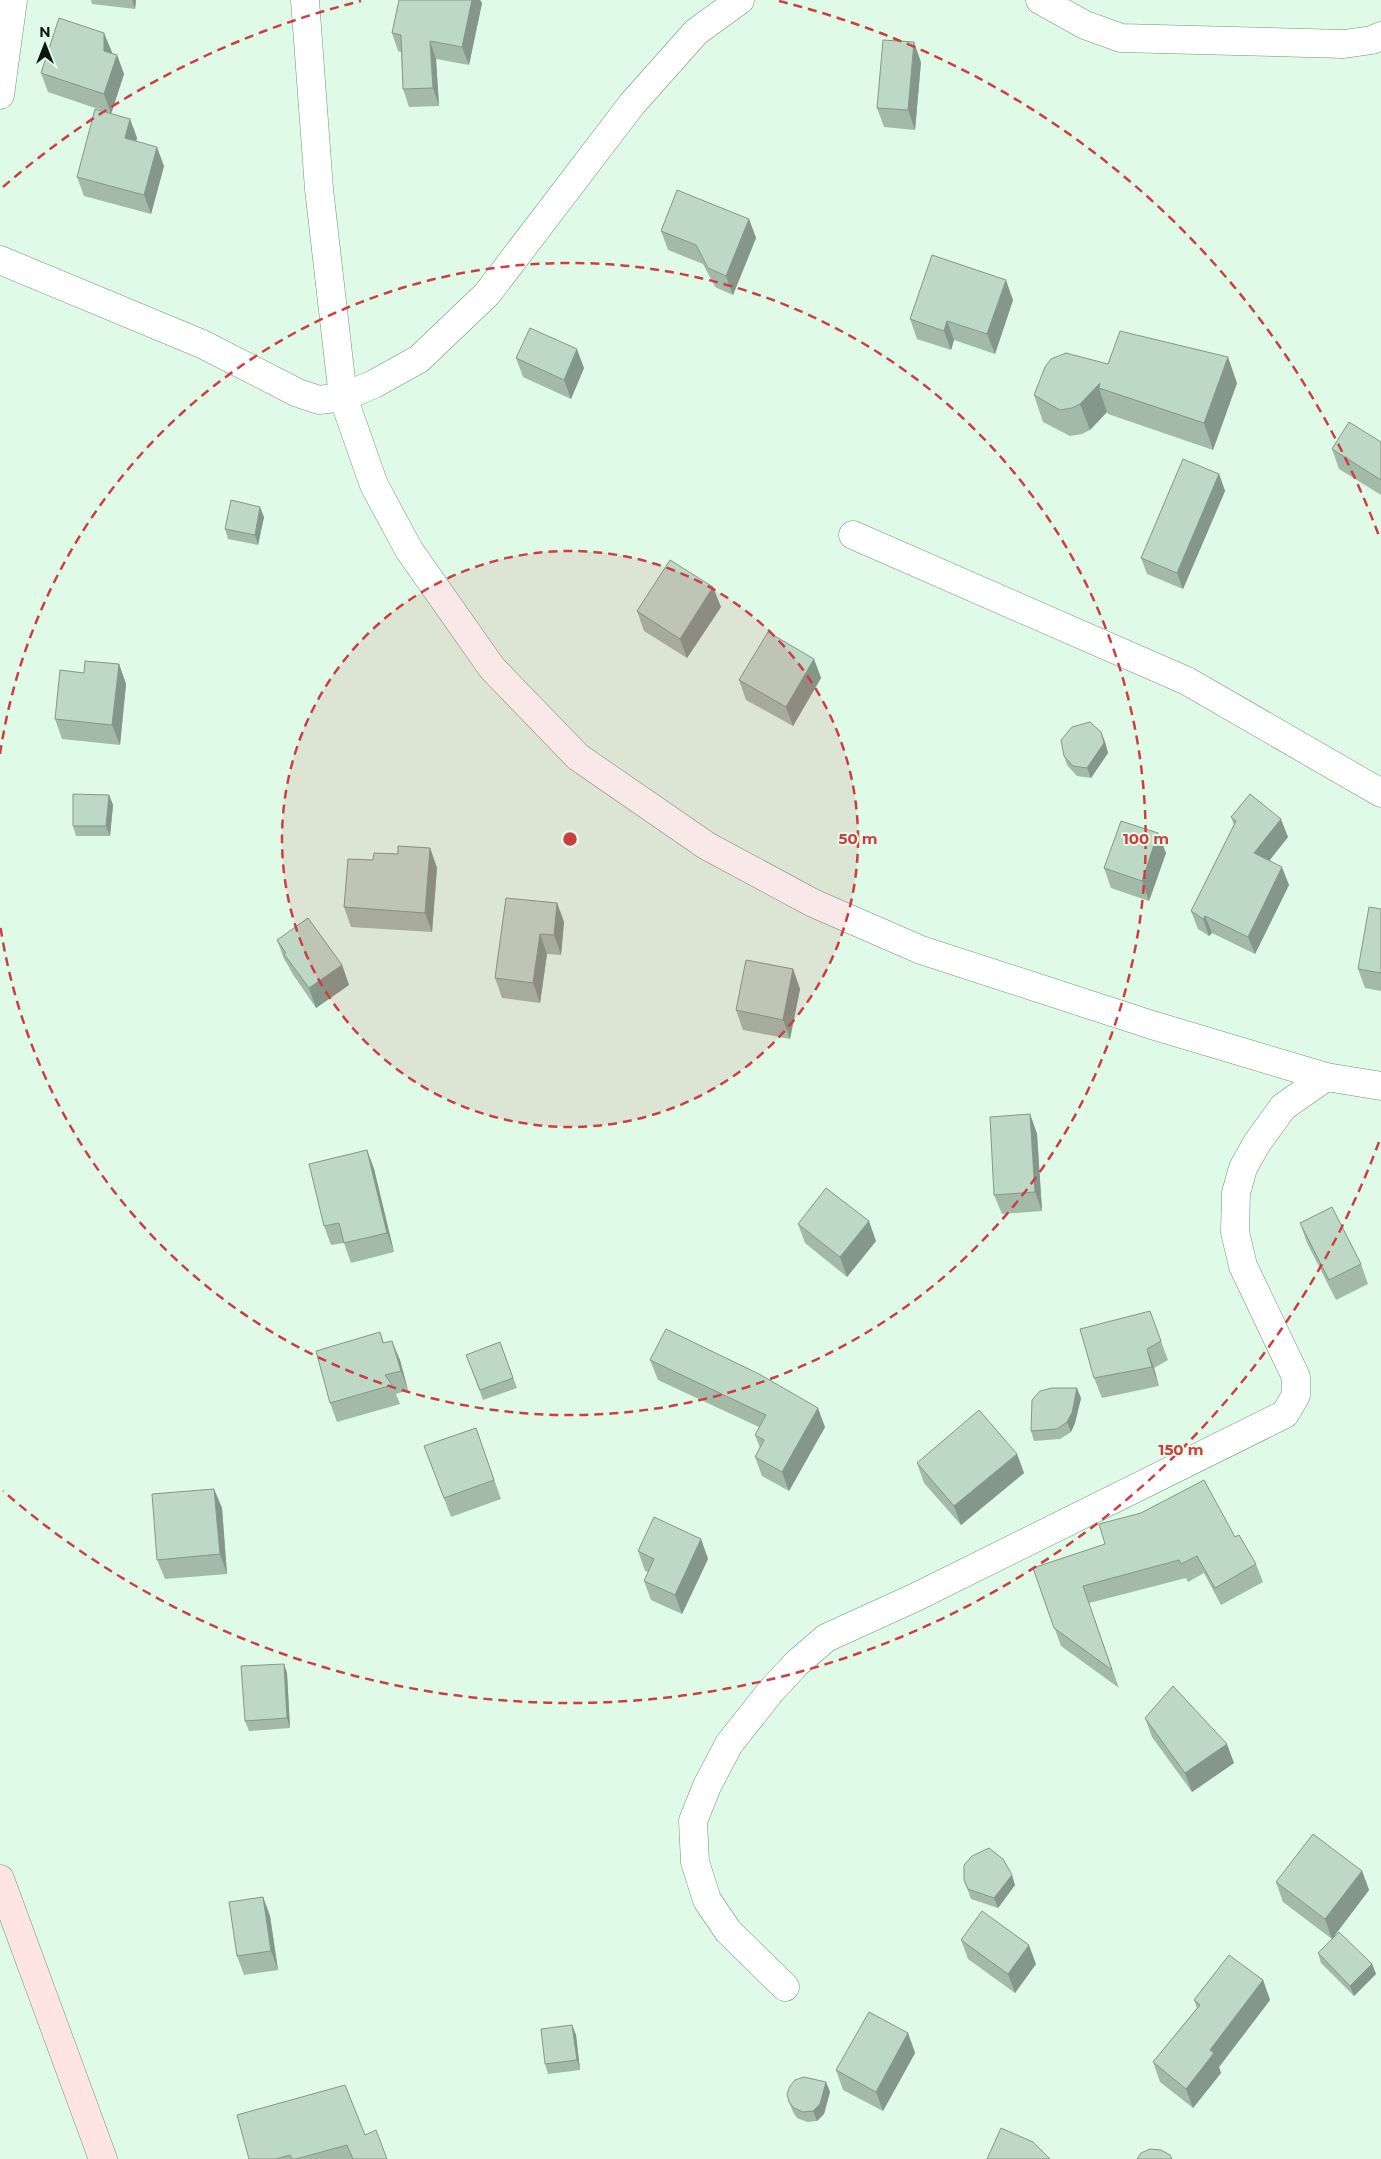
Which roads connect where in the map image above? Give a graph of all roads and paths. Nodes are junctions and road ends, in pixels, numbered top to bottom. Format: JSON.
{"nodes":[{"id":1,"x":13,"y":0,"type":"edge"},
{"id":2,"x":305,"y":0,"type":"edge"},
{"id":3,"x":740,"y":0,"type":"edge"},
{"id":4,"x":1040,"y":0,"type":"edge"},
{"id":5,"x":1381,"y":36,"type":"edge"},
{"id":6,"x":0,"y":95,"type":"edge"},
{"id":7,"x":0,"y":260,"type":"edge"},
{"id":8,"x":343,"y":397,"type":"junction"},
{"id":9,"x":853,"y":535,"type":"dead end"},
{"id":10,"x":1381,"y":793,"type":"edge"},
{"id":11,"x":1326,"y":1078,"type":"junction"},
{"id":12,"x":1381,"y":1086,"type":"edge"},
{"id":13,"x":0,"y":1879,"type":"edge"},
{"id":14,"x":784,"y":1987,"type":"dead end"},
{"id":15,"x":103,"y":2159,"type":"edge"}],
"edges":[{"from":1,"to":6,"type":"street"},
{"from":2,"to":8,"type":"street"},
{"from":3,"to":8,"type":"street"},
{"from":4,"to":5,"type":"street"},
{"from":7,"to":8,"type":"street"},
{"from":8,"to":11,"type":"street"},
{"from":9,"to":10,"type":"street"},
{"from":11,"to":12,"type":"street"},
{"from":11,"to":14,"type":"street"},
{"from":13,"to":15,"type":"street"}]}
